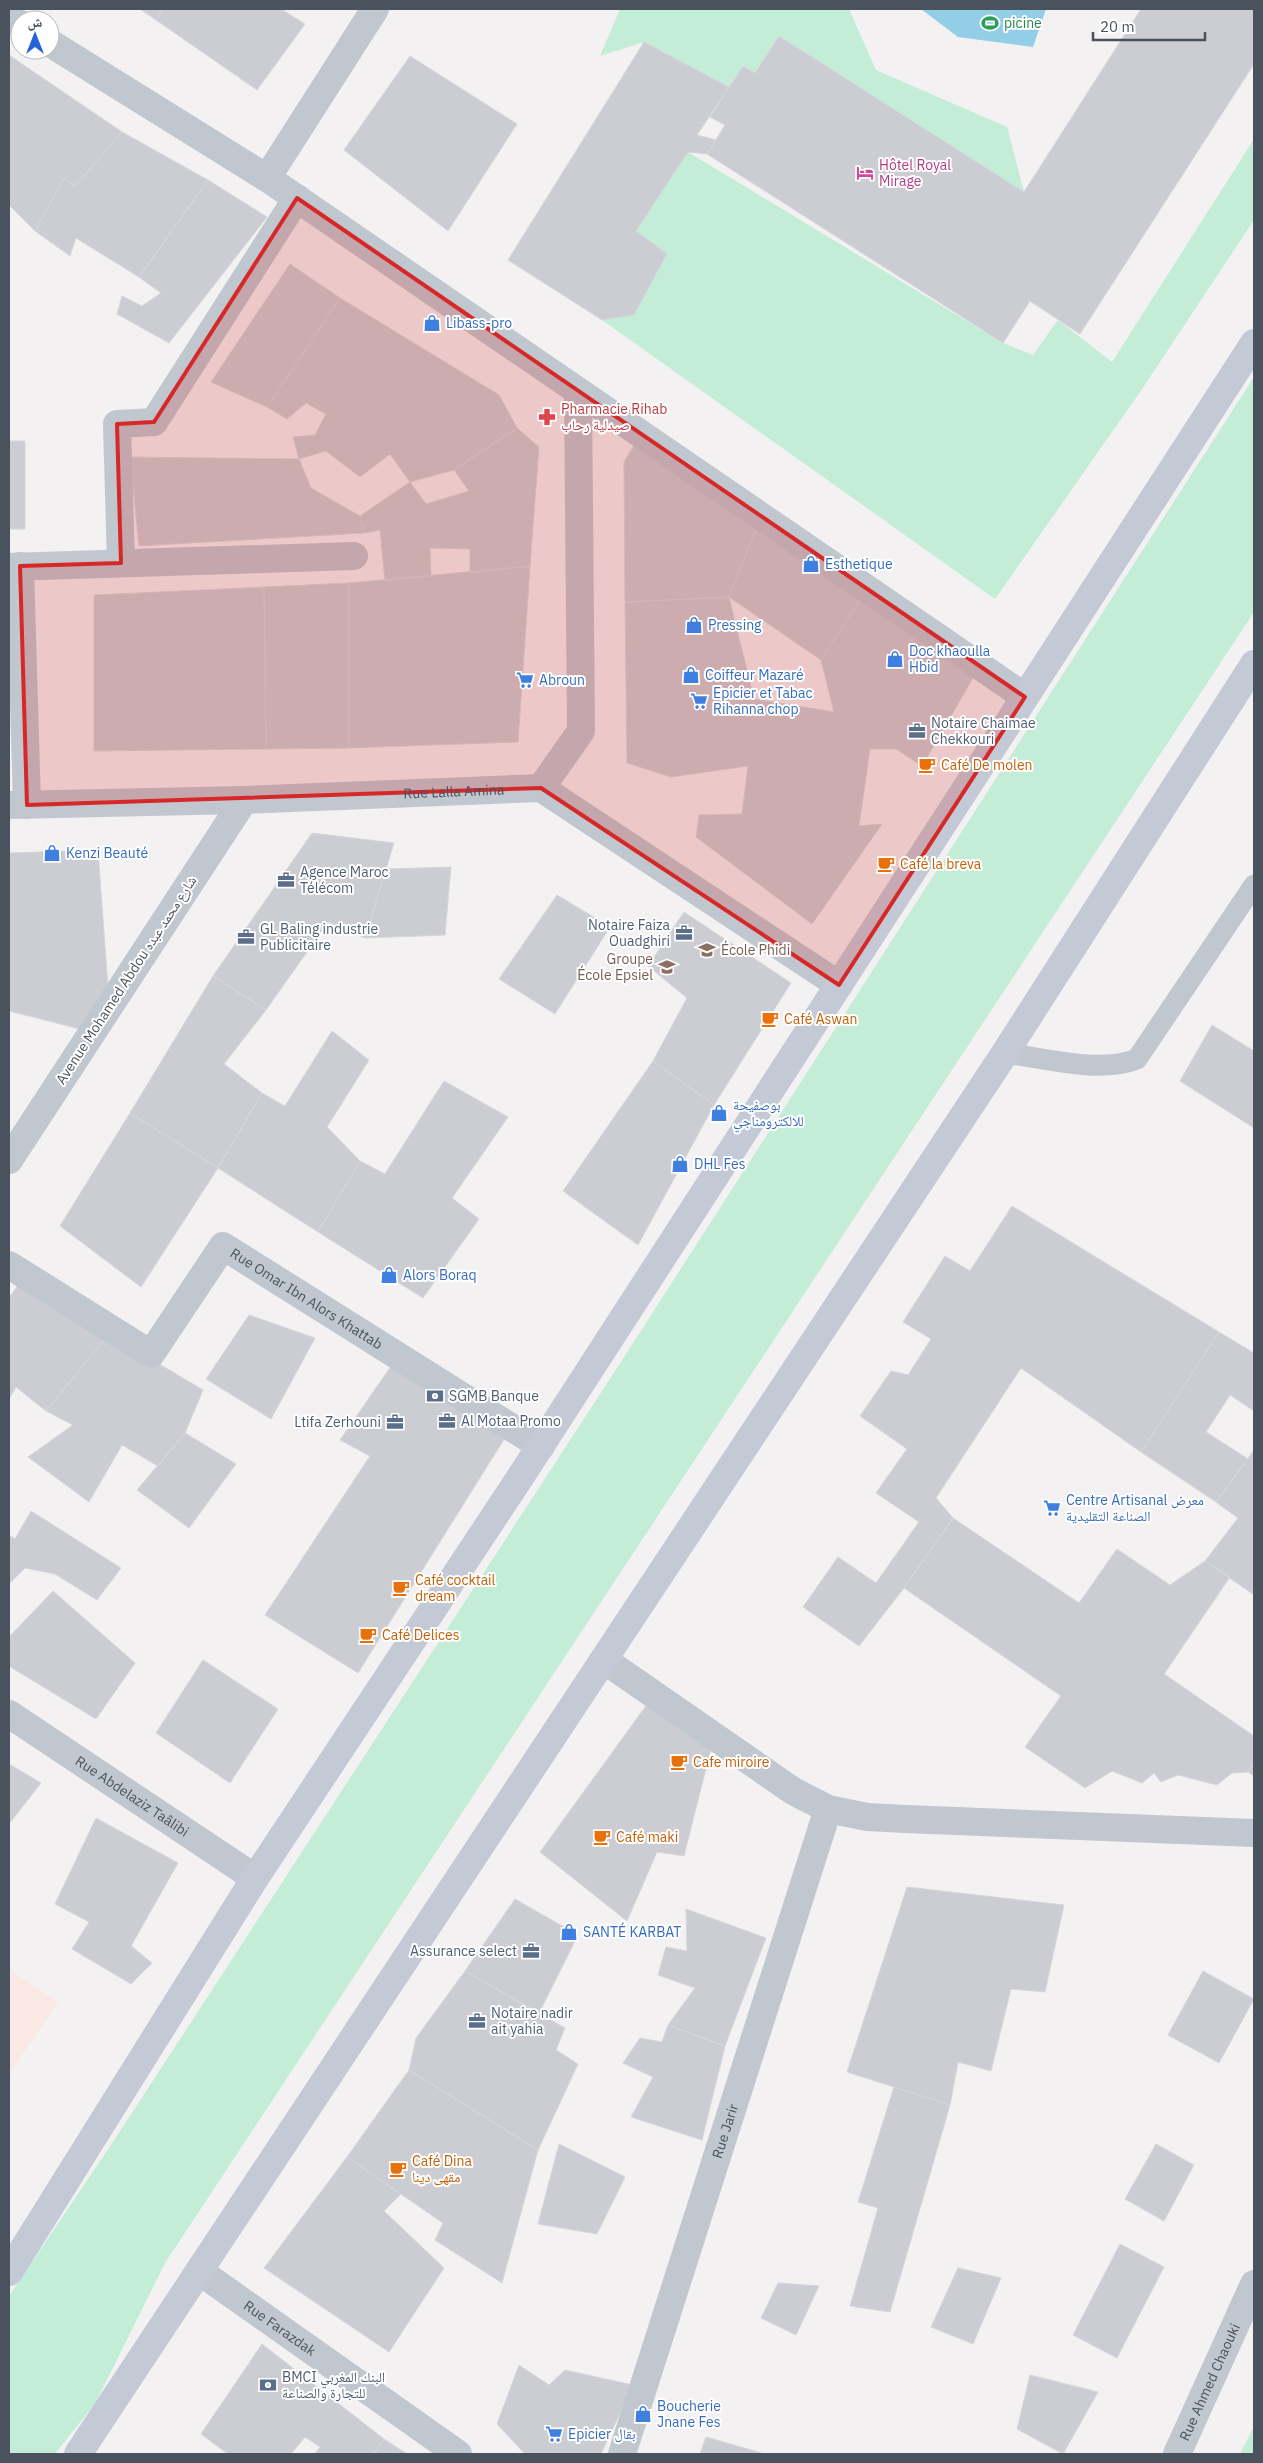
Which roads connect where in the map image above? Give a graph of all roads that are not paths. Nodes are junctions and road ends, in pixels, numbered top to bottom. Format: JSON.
{"nodes":[{"id":1,"x":375,"y":9,"type":"edge"},
{"id":2,"x":60,"y":49,"type":"edge"},
{"id":3,"x":267,"y":178,"type":"junction"},
{"id":4,"x":297,"y":198,"type":"junction"},
{"id":5,"x":1254,"y":343,"type":"edge"},
{"id":6,"x":578,"y":391,"type":"junction"},
{"id":7,"x":354,"y":556,"type":"dead end"},
{"id":8,"x":121,"y":563,"type":"junction"},
{"id":9,"x":14,"y":567,"type":"edge"},
{"id":10,"x":1254,"y":664,"type":"edge"},
{"id":11,"x":1025,"y":697,"type":"junction"},
{"id":12,"x":541,"y":788,"type":"junction"},
{"id":13,"x":244,"y":800,"type":"junction"},
{"id":14,"x":18,"y":805,"type":"edge"},
{"id":15,"x":1254,"y":885,"type":"edge"},
{"id":16,"x":839,"y":985,"type":"junction"},
{"id":17,"x":1005,"y":1053,"type":"junction"},
{"id":18,"x":9,"y":1160,"type":"edge"},
{"id":19,"x":9,"y":1265,"type":"edge"},
{"id":20,"x":541,"y":1446,"type":"junction"},
{"id":21,"x":604,"y":1660,"type":"junction"},
{"id":22,"x":9,"y":1714,"type":"edge"},
{"id":23,"x":828,"y":1809,"type":"junction"},
{"id":24,"x":1254,"y":1833,"type":"edge"},
{"id":25,"x":255,"y":1878,"type":"junction"},
{"id":26,"x":199,"y":2271,"type":"junction"},
{"id":27,"x":9,"y":2272,"type":"edge"},
{"id":28,"x":1254,"y":2284,"type":"edge"},
{"id":29,"x":78,"y":2454,"type":"edge"},
{"id":30,"x":458,"y":2454,"type":"edge"},
{"id":31,"x":622,"y":2454,"type":"edge"},
{"id":32,"x":1177,"y":2454,"type":"edge"}],
"edges":[{"from":1,"to":3,"type":"street"},
{"from":2,"to":3,"type":"street"},
{"from":3,"to":4,"type":"street"},
{"from":4,"to":6,"type":"street"},
{"from":4,"to":8,"type":"street"},
{"from":5,"to":11,"type":"main road"},
{"from":6,"to":11,"type":"street"},
{"from":6,"to":12,"type":"street"},
{"from":7,"to":8,"type":"street"},
{"from":8,"to":9,"type":"street"},
{"from":9,"to":14,"type":"street"},
{"from":10,"to":17,"type":"main road"},
{"from":11,"to":16,"type":"main road"},
{"from":12,"to":13,"type":"street","name":"Rue Lalla Amina"},
{"from":12,"to":16,"type":"street"},
{"from":13,"to":14,"type":"street","name":"Rue Lalla Amina"},
{"from":13,"to":18,"type":"street","name":"Avenue Mohamed Abdou شارع محمد عبده"},
{"from":15,"to":17,"type":"lane"},
{"from":16,"to":20,"type":"main road"},
{"from":17,"to":21,"type":"main road"},
{"from":19,"to":20,"type":"street","name":"Rue Omar Ibn Alors Khattab"},
{"from":20,"to":25,"type":"main road"},
{"from":21,"to":23,"type":"street"},
{"from":21,"to":26,"type":"main road"},
{"from":22,"to":25,"type":"street","name":"Rue Abdelaziz Taâlibi"},
{"from":23,"to":24,"type":"street"},
{"from":23,"to":31,"type":"street","name":"Rue Jarir"},
{"from":25,"to":27,"type":"main road"},
{"from":26,"to":29,"type":"main road"},
{"from":26,"to":30,"type":"street","name":"Rue Farazdak"},
{"from":28,"to":32,"type":"street","name":"Rue Ahmed Chaouki"}]}
